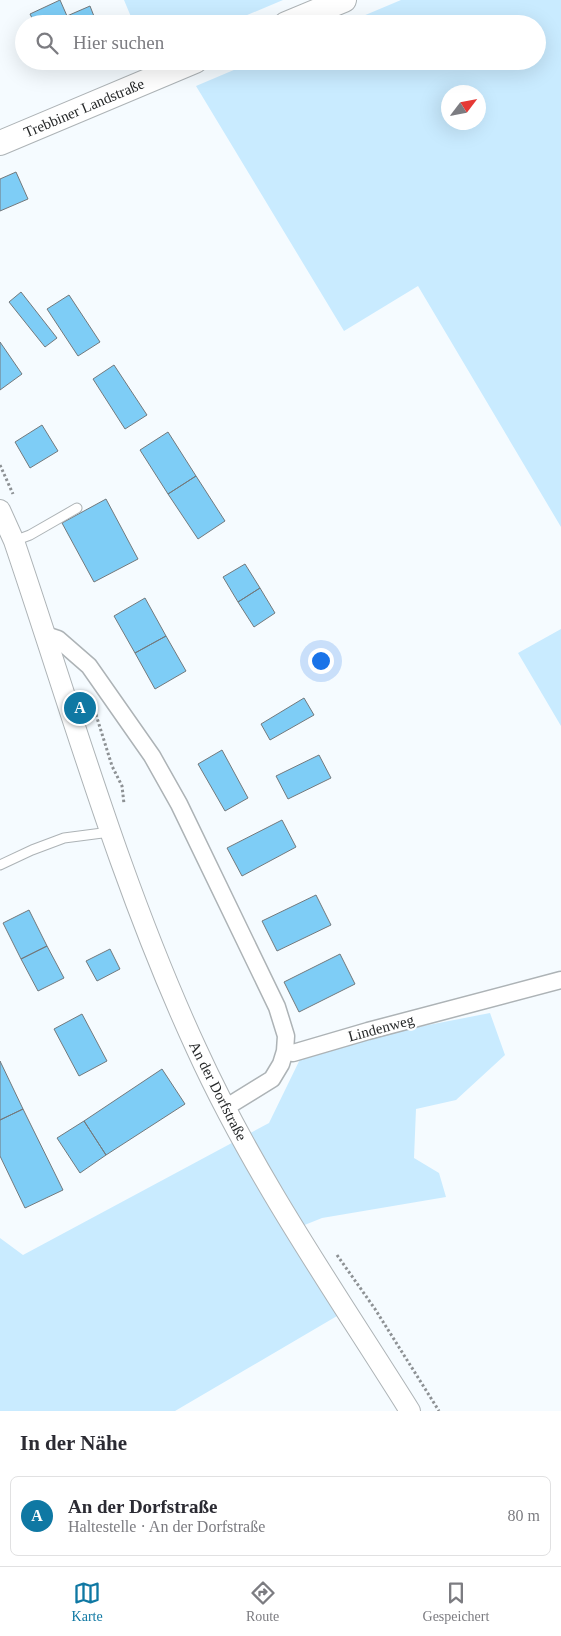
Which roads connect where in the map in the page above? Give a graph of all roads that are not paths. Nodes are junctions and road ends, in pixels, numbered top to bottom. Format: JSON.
{"nodes":[{"id":1,"x":344,"y":0,"type":"edge"},
{"id":2,"x":308,"y":15,"type":"edge"},
{"id":3,"x":173,"y":70,"type":"edge"},
{"id":4,"x":0,"y":142,"type":"edge"},
{"id":5,"x":77,"y":508,"type":"dead end"},
{"id":6,"x":0,"y":510,"type":"edge"},
{"id":7,"x":14,"y":541,"type":"junction"},
{"id":8,"x":46,"y":635,"type":"junction"},
{"id":9,"x":110,"y":832,"type":"junction"},
{"id":10,"x":0,"y":865,"type":"edge"},
{"id":11,"x":561,"y":980,"type":"edge"},
{"id":12,"x":285,"y":1052,"type":"junction"},
{"id":13,"x":225,"y":1108,"type":"junction"},
{"id":14,"x":410,"y":1411,"type":"edge"}],
"edges":[{"from":1,"to":2,"type":"main road"},
{"from":3,"to":4,"type":"main road","name":"Trebbiner Landstraße"},
{"from":5,"to":7,"type":"lane"},
{"from":6,"to":7,"type":"street","name":"An der Dorfstraße"},
{"from":7,"to":8,"type":"street","name":"An der Dorfstraße"},
{"from":8,"to":9,"type":"street","name":"An der Dorfstraße"},
{"from":8,"to":12,"type":"street"},
{"from":9,"to":10,"type":"lane"},
{"from":9,"to":13,"type":"street","name":"An der Dorfstraße"},
{"from":11,"to":12,"type":"street","name":"Lindenweg"},
{"from":12,"to":13,"type":"street"},
{"from":13,"to":14,"type":"street","name":"An der Dorfstraße"}]}
